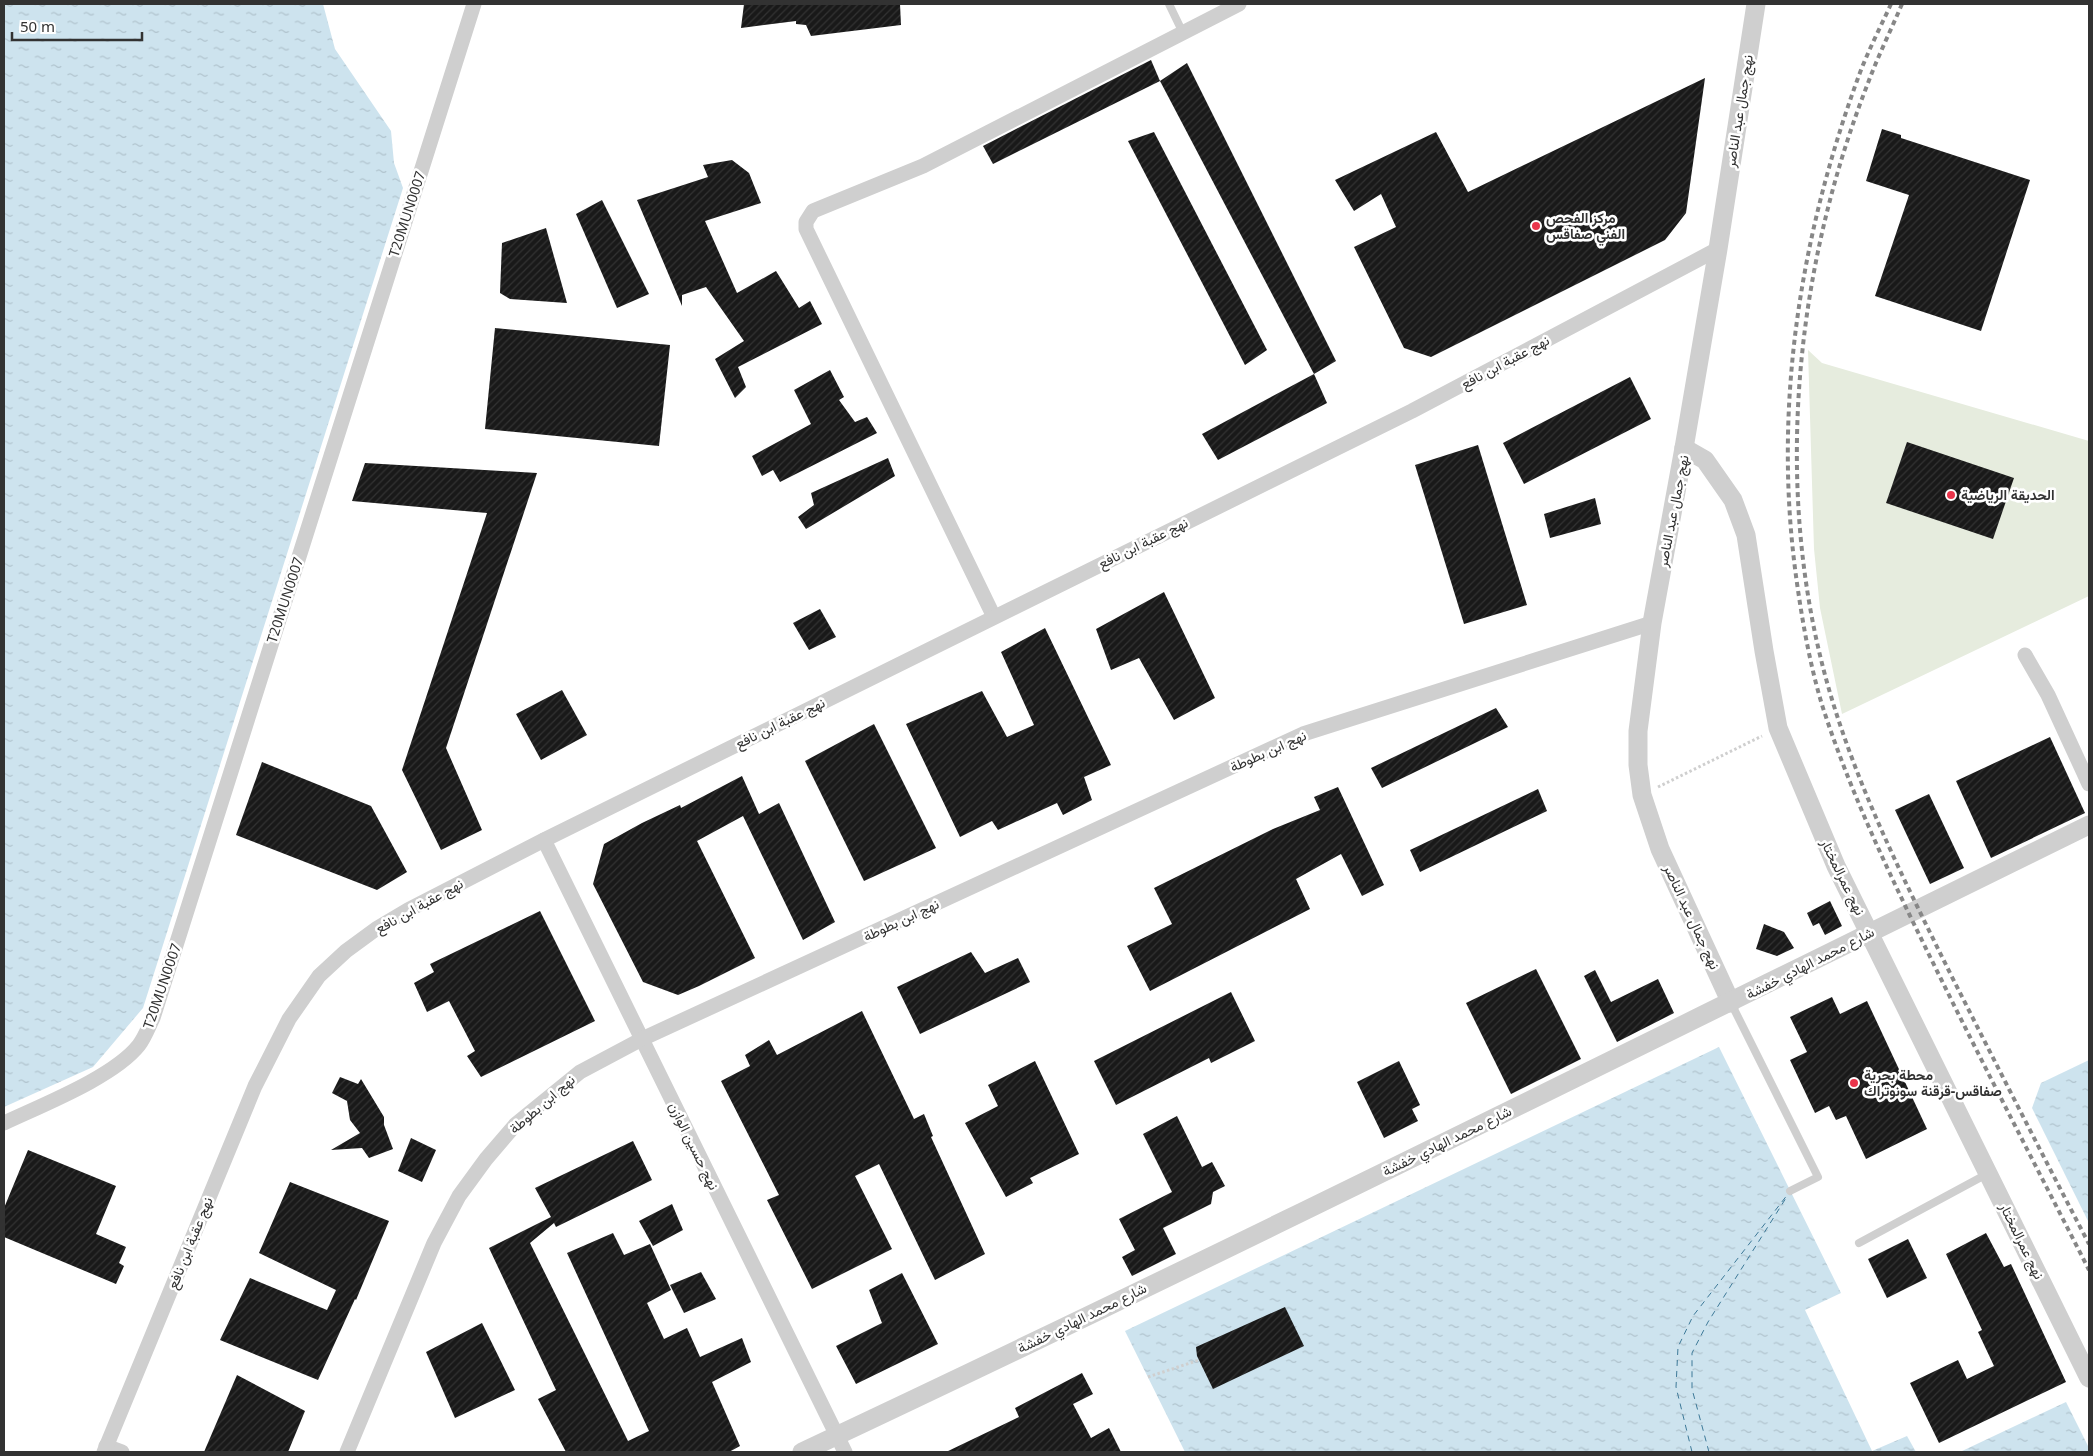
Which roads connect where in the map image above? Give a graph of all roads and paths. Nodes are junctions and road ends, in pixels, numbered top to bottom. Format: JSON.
{"nodes":[{"id":1,"x":474,"y":4,"type":"edge"},
{"id":2,"x":1169,"y":4,"type":"edge"},
{"id":3,"x":1239,"y":4,"type":"edge"},
{"id":4,"x":1756,"y":4,"type":"edge"},
{"id":5,"x":1183,"y":33,"type":"junction"},
{"id":6,"x":1718,"y":250,"type":"junction"},
{"id":7,"x":1684,"y":448,"type":"junction"},
{"id":8,"x":994,"y":617,"type":"junction"},
{"id":9,"x":1652,"y":623,"type":"junction"},
{"id":10,"x":2025,"y":655,"type":"dead end"},
{"id":11,"x":1778,"y":728,"type":"junction"},
{"id":12,"x":2089,"y":784,"type":"edge"},
{"id":13,"x":1642,"y":795,"type":"junction"},
{"id":14,"x":2089,"y":825,"type":"edge"},
{"id":15,"x":544,"y":840,"type":"junction"},
{"id":16,"x":1870,"y":933,"type":"junction"},
{"id":17,"x":1731,"y":1003,"type":"junction"},
{"id":18,"x":642,"y":1039,"type":"junction"},
{"id":19,"x":4,"y":1123,"type":"edge"},
{"id":20,"x":1988,"y":1173,"type":"junction"},
{"id":21,"x":1790,"y":1191,"type":"dead end"},
{"id":22,"x":1859,"y":1243,"type":"dead end"},
{"id":23,"x":1199,"y":1360,"type":"dead end"},
{"id":24,"x":1148,"y":1377,"type":"dead end"},
{"id":25,"x":2089,"y":1378,"type":"edge"},
{"id":26,"x":841,"y":1444,"type":"edge"},
{"id":27,"x":105,"y":1449,"type":"edge"},
{"id":28,"x":122,"y":1452,"type":"edge"},
{"id":29,"x":347,"y":1452,"type":"edge"},
{"id":30,"x":802,"y":1452,"type":"edge"}],
"edges":[{"from":1,"to":19,"type":"street","name":"T20MUN0007"},
{"from":2,"to":5,"type":"lane"},
{"from":3,"to":5,"type":"street"},
{"from":4,"to":6,"type":"street","name":"نهج جمال عبد الناصر"},
{"from":5,"to":8,"type":"street"},
{"from":6,"to":7,"type":"street","name":"نهج جمال عبد الناصر"},
{"from":6,"to":8,"type":"street","name":"نهج عقبة ابن نافع"},
{"from":7,"to":9,"type":"street","name":"نهج جمال عبد الناصر"},
{"from":7,"to":11,"type":"street","name":"نهج عمرالمختار"},
{"from":8,"to":15,"type":"street","name":"نهج عقبة ابن نافع"},
{"from":9,"to":13,"type":"street","name":"نهج جمال عبد الناصر"},
{"from":9,"to":18,"type":"street","name":"نهج ابن بطوطة"},
{"from":10,"to":12,"type":"street"},
{"from":11,"to":13,"type":"path"},
{"from":11,"to":16,"type":"street","name":"نهج عمرالمختار"},
{"from":13,"to":17,"type":"street","name":"نهج جمال عبد الناصر"},
{"from":14,"to":16,"type":"street","name":"شارع محمد الهادي خفشة"},
{"from":15,"to":18,"type":"street","name":"نهج حسين الوازن"},
{"from":15,"to":27,"type":"street","name":"نهج عقبة ابن نافع"},
{"from":16,"to":17,"type":"street","name":"شارع محمد الهادي خفشة"},
{"from":16,"to":20,"type":"street","name":"نهج عمرالمختار"},
{"from":17,"to":21,"type":"lane"},
{"from":17,"to":26,"type":"street","name":"شارع محمد الهادي خفشة"},
{"from":18,"to":26,"type":"street","name":"نهج حسين الوازن"},
{"from":18,"to":29,"type":"street","name":"نهج ابن بطوطة"},
{"from":20,"to":22,"type":"lane"},
{"from":20,"to":25,"type":"street","name":"نهج عمرالمختار"},
{"from":23,"to":24,"type":"path"},
{"from":26,"to":30,"type":"street","name":"شارع محمد الهادي خفشة"},
{"from":27,"to":28,"type":"street"}]}
